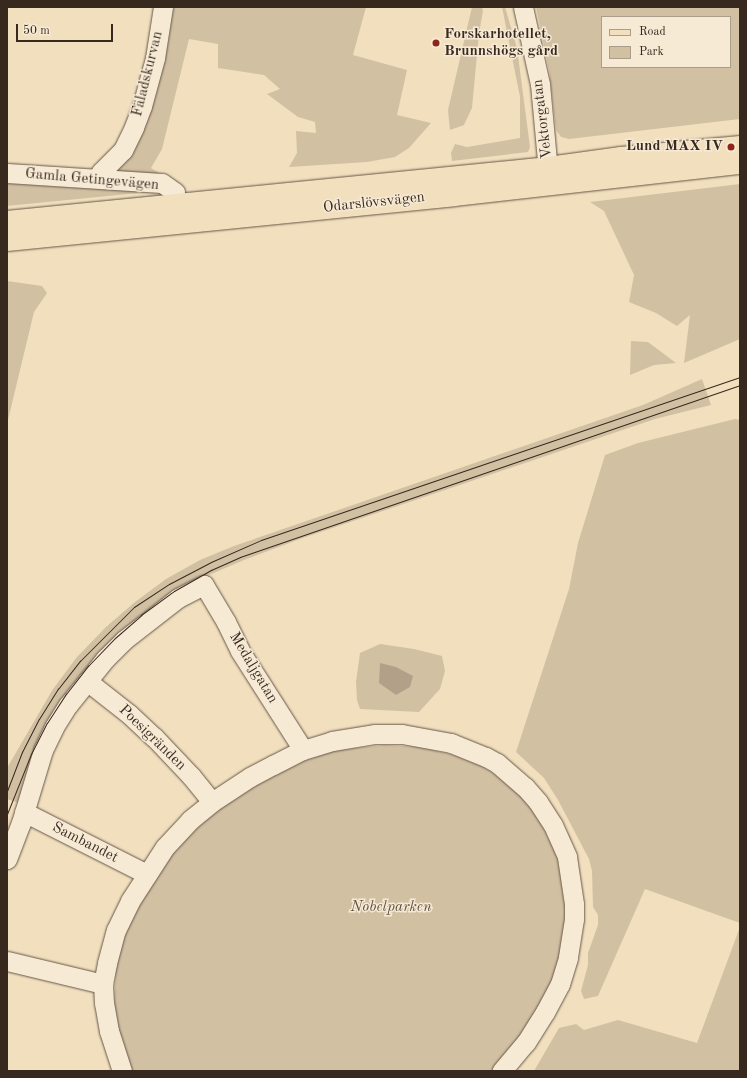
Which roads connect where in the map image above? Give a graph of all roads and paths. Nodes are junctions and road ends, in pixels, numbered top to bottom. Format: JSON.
{"nodes":[{"id":1,"x":163,"y":7,"type":"edge"},
{"id":2,"x":523,"y":7,"type":"edge"},
{"id":3,"x":740,"y":146,"type":"edge"},
{"id":4,"x":740,"y":163,"type":"edge"},
{"id":5,"x":7,"y":173,"type":"edge"},
{"id":6,"x":549,"y":176,"type":"junction"},
{"id":7,"x":100,"y":178,"type":"junction"},
{"id":8,"x":168,"y":183,"type":"dead end"},
{"id":9,"x":7,"y":222,"type":"edge"},
{"id":10,"x":7,"y":240,"type":"edge"},
{"id":11,"x":87,"y":681,"type":"junction"},
{"id":12,"x":303,"y":750,"type":"junction"},
{"id":13,"x":212,"y":802,"type":"junction"},
{"id":14,"x":24,"y":812,"type":"junction"},
{"id":15,"x":7,"y":859,"type":"edge"},
{"id":16,"x":147,"y":874,"type":"junction"},
{"id":17,"x":7,"y":961,"type":"edge"},
{"id":18,"x":103,"y":984,"type":"junction"},
{"id":19,"x":122,"y":1071,"type":"edge"},
{"id":20,"x":502,"y":1071,"type":"edge"}],
"edges":[{"from":1,"to":7,"type":"street","name":"Fäladskurvan"},
{"from":2,"to":6,"type":"street","name":"Vektorgatan"},
{"from":3,"to":6,"type":"main road","name":"Odarslövsvägen"},
{"from":4,"to":6,"type":"main road","name":"Odarslövsvägen"},
{"from":5,"to":7,"type":"street","name":"Gamla Getingevägen"},
{"from":6,"to":9,"type":"main road","name":"Odarslövsvägen"},
{"from":6,"to":10,"type":"main road","name":"Odarslövsvägen"},
{"from":7,"to":8,"type":"street","name":"Gamla Getingevägen"},
{"from":11,"to":12,"type":"street","name":"Medaljgatan"},
{"from":11,"to":13,"type":"street","name":"Poesigränden"},
{"from":11,"to":14,"type":"street"},
{"from":12,"to":13,"type":"street"},
{"from":12,"to":20,"type":"street"},
{"from":13,"to":16,"type":"street"},
{"from":14,"to":15,"type":"street"},
{"from":14,"to":16,"type":"street","name":"Sambandet"},
{"from":16,"to":18,"type":"street"},
{"from":17,"to":18,"type":"street"},
{"from":18,"to":19,"type":"street"}]}
